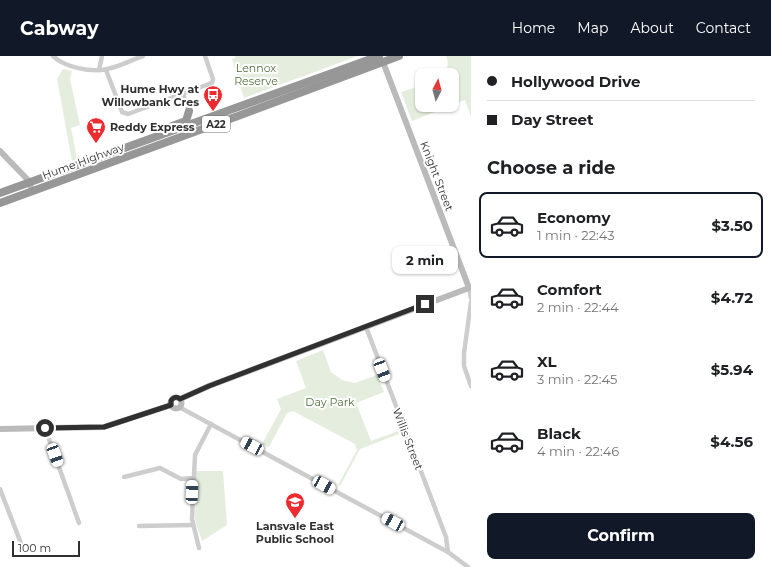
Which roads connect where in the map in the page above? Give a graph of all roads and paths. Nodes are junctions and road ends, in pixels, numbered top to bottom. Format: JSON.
{"nodes":[{"id":1,"x":53,"y":56,"type":"edge"},
{"id":2,"x":102,"y":56,"type":"edge"},
{"id":3,"x":142,"y":56,"type":"edge"},
{"id":4,"x":205,"y":56,"type":"edge"},
{"id":5,"x":399,"y":56,"type":"edge"},
{"id":6,"x":381,"y":59,"type":"edge"},
{"id":7,"x":99,"y":70,"type":"junction"},
{"id":8,"x":106,"y":70,"type":"junction"},
{"id":9,"x":183,"y":94,"type":"junction"},
{"id":10,"x":189,"y":111,"type":"junction"},
{"id":11,"x":203,"y":121,"type":"junction"},
{"id":12,"x":153,"y":139,"type":"junction"},
{"id":13,"x":0,"y":151,"type":"edge"},
{"id":14,"x":32,"y":187,"type":"junction"},
{"id":15,"x":0,"y":193,"type":"edge"},
{"id":16,"x":0,"y":202,"type":"edge"},
{"id":17,"x":470,"y":287,"type":"edge"},
{"id":18,"x":471,"y":298,"type":"edge"},
{"id":19,"x":471,"y":302,"type":"edge"},
{"id":20,"x":366,"y":327,"type":"junction"},
{"id":21,"x":471,"y":386,"type":"edge"},
{"id":22,"x":180,"y":399,"type":"junction"},
{"id":23,"x":171,"y":405,"type":"junction"},
{"id":24,"x":179,"y":407,"type":"junction"},
{"id":25,"x":211,"y":424,"type":"junction"},
{"id":26,"x":45,"y":428,"type":"junction"},
{"id":27,"x":0,"y":429,"type":"edge"},
{"id":28,"x":124,"y":477,"type":"dead end"},
{"id":29,"x":193,"y":478,"type":"junction"},
{"id":30,"x":0,"y":489,"type":"edge"},
{"id":31,"x":79,"y":523,"type":"dead end"},
{"id":32,"x":193,"y":525,"type":"junction"},
{"id":33,"x":138,"y":526,"type":"dead end"},
{"id":34,"x":22,"y":546,"type":"dead end"},
{"id":35,"x":199,"y":548,"type":"dead end"},
{"id":36,"x":448,"y":552,"type":"junction"},
{"id":37,"x":468,"y":567,"type":"edge"}],
"edges":[{"from":1,"to":7,"type":"street"},
{"from":2,"to":7,"type":"street"},
{"from":3,"to":8,"type":"street"},
{"from":4,"to":9,"type":"street"},
{"from":5,"to":6,"type":"highway","name":"Hume Highway","number":"A22"},
{"from":6,"to":11,"type":"highway","name":"Hume Highway","number":"A22"},
{"from":6,"to":14,"type":"highway","name":"Hume Highway","number":"A22"},
{"from":6,"to":17,"type":"street","name":"Knight Street"},
{"from":7,"to":8,"type":"street"},
{"from":8,"to":9,"type":"street"},
{"from":9,"to":10,"type":"street"},
{"from":10,"to":11,"type":"highway"},
{"from":10,"to":12,"type":"highway"},
{"from":11,"to":12,"type":"highway","name":"Hume Highway","number":"A22"},
{"from":12,"to":14,"type":"highway","name":"Hume Highway","number":"A22"},
{"from":13,"to":14,"type":"street"},
{"from":14,"to":15,"type":"highway","name":"Hume Highway","number":"A22"},
{"from":14,"to":16,"type":"highway","name":"Hume Highway","number":"A22"},
{"from":17,"to":18,"type":"street","name":"Knight Street"},
{"from":17,"to":20,"type":"street"},
{"from":19,"to":21,"type":"street"},
{"from":20,"to":22,"type":"street"},
{"from":20,"to":36,"type":"street","name":"Willis Street"},
{"from":22,"to":23,"type":"street"},
{"from":22,"to":24,"type":"street"},
{"from":23,"to":24,"type":"street"},
{"from":23,"to":26,"type":"street"},
{"from":24,"to":25,"type":"street"},
{"from":25,"to":29,"type":"street"},
{"from":25,"to":36,"type":"street"},
{"from":26,"to":27,"type":"street"},
{"from":26,"to":31,"type":"street"},
{"from":28,"to":29,"type":"street"},
{"from":29,"to":32,"type":"street"},
{"from":30,"to":34,"type":"street"},
{"from":32,"to":33,"type":"street"},
{"from":32,"to":35,"type":"street"},
{"from":36,"to":37,"type":"street"}]}
